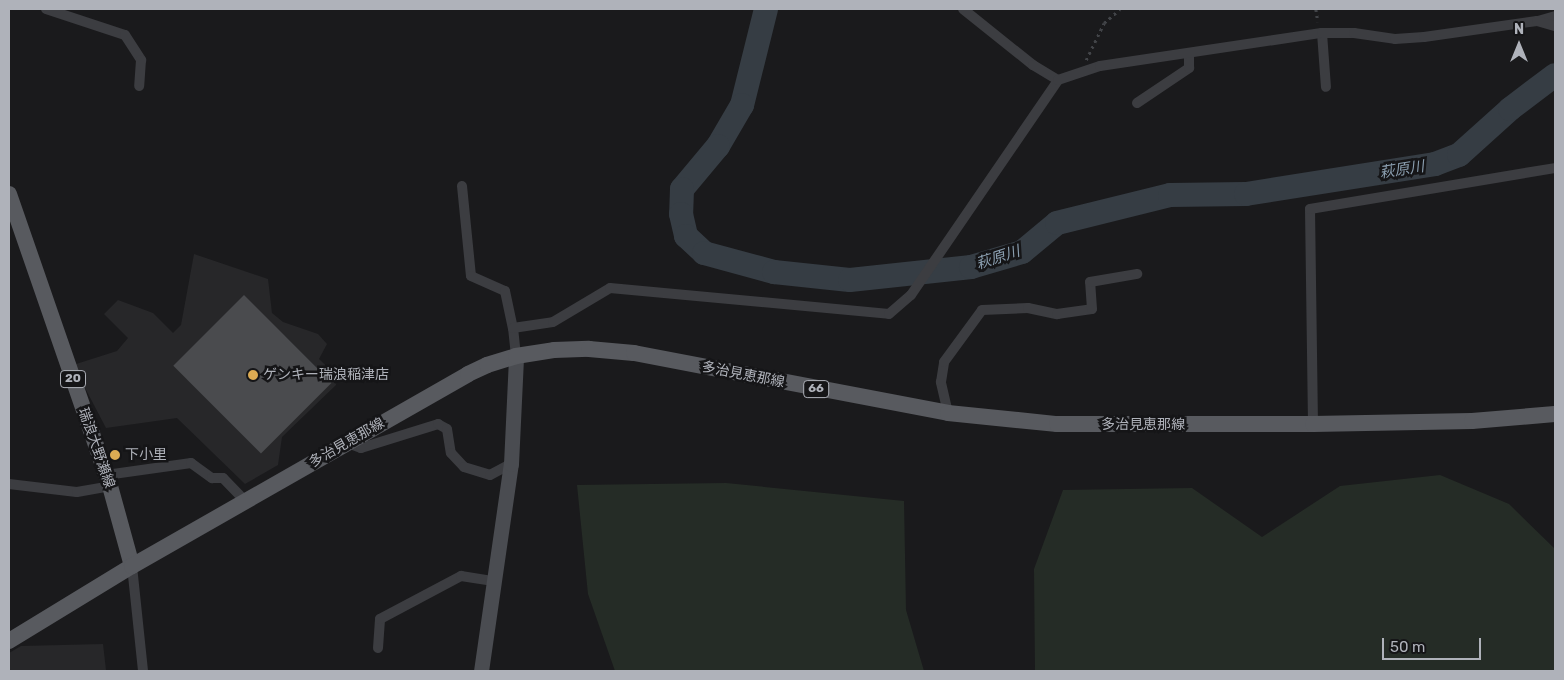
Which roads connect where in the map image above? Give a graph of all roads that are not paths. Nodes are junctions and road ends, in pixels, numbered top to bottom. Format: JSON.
{"nodes":[{"id":1,"x":46,"y":9,"type":"edge"},
{"id":2,"x":963,"y":9,"type":"edge"},
{"id":3,"x":1555,"y":16,"type":"edge"},
{"id":4,"x":1537,"y":21,"type":"junction"},
{"id":5,"x":1555,"y":26,"type":"edge"},
{"id":6,"x":1322,"y":33,"type":"junction"},
{"id":7,"x":1189,"y":53,"type":"junction"},
{"id":8,"x":1058,"y":80,"type":"junction"},
{"id":9,"x":139,"y":86,"type":"dead end"},
{"id":10,"x":1326,"y":87,"type":"dead end"},
{"id":11,"x":1137,"y":103,"type":"dead end"},
{"id":12,"x":1555,"y":168,"type":"edge"},
{"id":13,"x":462,"y":186,"type":"dead end"},
{"id":14,"x":9,"y":194,"type":"edge"},
{"id":15,"x":1137,"y":274,"type":"dead end"},
{"id":16,"x":513,"y":328,"type":"junction"},
{"id":17,"x":516,"y":356,"type":"junction"},
{"id":18,"x":948,"y":413,"type":"junction"},
{"id":19,"x":1555,"y":414,"type":"edge"},
{"id":20,"x":1313,"y":424,"type":"junction"},
{"id":21,"x":348,"y":443,"type":"junction"},
{"id":22,"x":511,"y":464,"type":"junction"},
{"id":23,"x":108,"y":481,"type":"junction"},
{"id":24,"x":9,"y":484,"type":"edge"},
{"id":25,"x":245,"y":501,"type":"junction"},
{"id":26,"x":132,"y":566,"type":"junction"},
{"id":27,"x":494,"y":581,"type":"junction"},
{"id":28,"x":9,"y":641,"type":"edge"},
{"id":29,"x":378,"y":648,"type":"dead end"},
{"id":30,"x":142,"y":671,"type":"edge"},
{"id":31,"x":481,"y":671,"type":"edge"}],
"edges":[{"from":1,"to":9,"type":"street"},
{"from":2,"to":8,"type":"street"},
{"from":3,"to":4,"type":"street"},
{"from":4,"to":5,"type":"street"},
{"from":4,"to":6,"type":"street"},
{"from":6,"to":7,"type":"street"},
{"from":6,"to":10,"type":"street"},
{"from":7,"to":8,"type":"street"},
{"from":7,"to":11,"type":"street"},
{"from":8,"to":16,"type":"street"},
{"from":12,"to":20,"type":"street"},
{"from":13,"to":16,"type":"street"},
{"from":14,"to":23,"type":"main road","name":"瑞浪大野瀬線","number":"20"},
{"from":15,"to":18,"type":"street"},
{"from":16,"to":17,"type":"street"},
{"from":17,"to":18,"type":"main road","name":"多治見恵那線","number":"66"},
{"from":17,"to":21,"type":"main road","name":"多治見恵那線","number":"66"},
{"from":17,"to":22,"type":"street"},
{"from":18,"to":20,"type":"main road","name":"多治見恵那線","number":"66"},
{"from":19,"to":20,"type":"main road","name":"多治見恵那線","number":"66"},
{"from":21,"to":22,"type":"street"},
{"from":21,"to":25,"type":"main road","name":"多治見恵那線","number":"66"},
{"from":22,"to":27,"type":"street"},
{"from":23,"to":24,"type":"street"},
{"from":23,"to":25,"type":"street"},
{"from":23,"to":26,"type":"main road","name":"瑞浪大野瀬線","number":"20"},
{"from":25,"to":26,"type":"main road","name":"多治見恵那線","number":"66"},
{"from":26,"to":28,"type":"main road"},
{"from":26,"to":30,"type":"street"},
{"from":27,"to":29,"type":"street"},
{"from":27,"to":31,"type":"street"}]}
